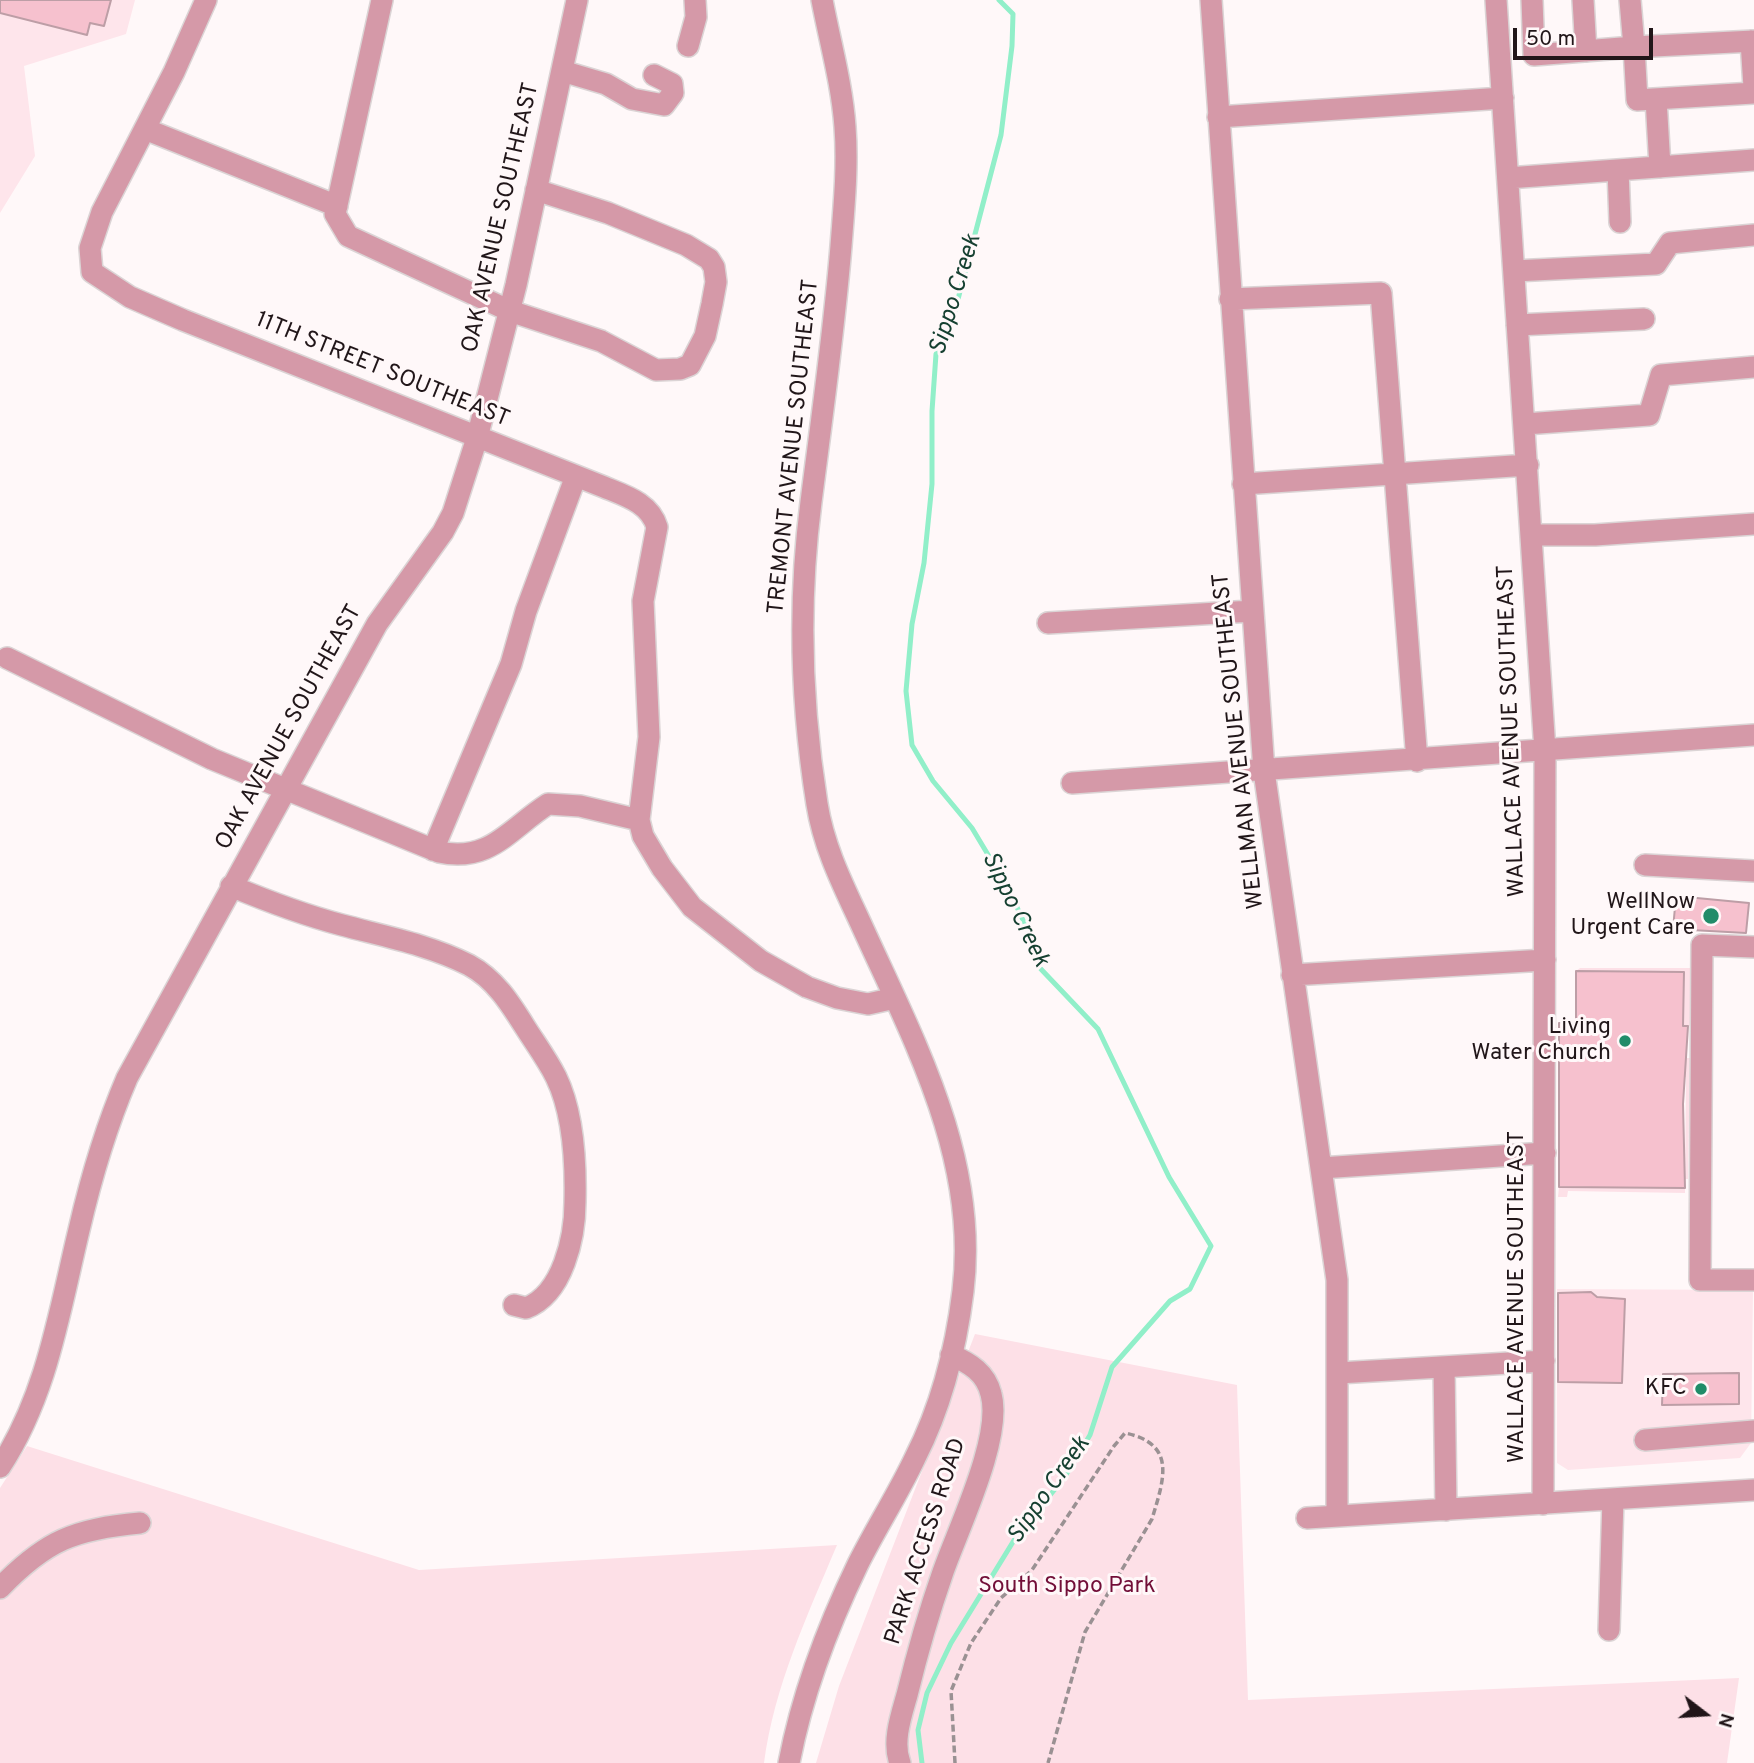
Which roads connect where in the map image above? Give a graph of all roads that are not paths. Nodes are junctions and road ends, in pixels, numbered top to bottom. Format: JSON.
{"nodes":[{"id":1,"x":206,"y":0,"type":"edge"},
{"id":2,"x":383,"y":0,"type":"edge"},
{"id":3,"x":577,"y":0,"type":"edge"},
{"id":4,"x":695,"y":0,"type":"edge"},
{"id":5,"x":822,"y":0,"type":"edge"},
{"id":6,"x":1211,"y":0,"type":"edge"},
{"id":7,"x":1496,"y":0,"type":"edge"},
{"id":8,"x":1532,"y":0,"type":"edge"},
{"id":9,"x":1583,"y":0,"type":"edge"},
{"id":10,"x":1630,"y":0,"type":"edge"},
{"id":11,"x":1753,"y":41,"type":"edge"},
{"id":12,"x":688,"y":47,"type":"dead end"},
{"id":13,"x":1634,"y":47,"type":"junction"},
{"id":14,"x":1586,"y":51,"type":"junction"},
{"id":15,"x":1534,"y":55,"type":"junction"},
{"id":16,"x":1500,"y":59,"type":"junction"},
{"id":17,"x":562,"y":71,"type":"junction"},
{"id":18,"x":654,"y":75,"type":"dead end"},
{"id":19,"x":1754,"y":87,"type":"edge"},
{"id":20,"x":1754,"y":93,"type":"edge"},
{"id":21,"x":1503,"y":98,"type":"junction"},
{"id":22,"x":1656,"y":99,"type":"junction"},
{"id":23,"x":1218,"y":117,"type":"junction"},
{"id":24,"x":145,"y":129,"type":"junction"},
{"id":25,"x":1754,"y":160,"type":"edge"},
{"id":26,"x":1660,"y":167,"type":"junction"},
{"id":27,"x":1618,"y":170,"type":"junction"},
{"id":28,"x":1508,"y":178,"type":"junction"},
{"id":29,"x":536,"y":190,"type":"junction"},
{"id":30,"x":337,"y":206,"type":"junction"},
{"id":31,"x":1620,"y":222,"type":"dead end"},
{"id":32,"x":1754,"y":234,"type":"edge"},
{"id":33,"x":1514,"y":271,"type":"junction"},
{"id":34,"x":1230,"y":299,"type":"junction"},
{"id":35,"x":510,"y":311,"type":"junction"},
{"id":36,"x":1644,"y":319,"type":"dead end"},
{"id":37,"x":1517,"y":325,"type":"junction"},
{"id":38,"x":1754,"y":367,"type":"edge"},
{"id":39,"x":1525,"y":424,"type":"junction"},
{"id":40,"x":477,"y":438,"type":"junction"},
{"id":41,"x":1528,"y":465,"type":"junction"},
{"id":42,"x":1395,"y":473,"type":"junction"},
{"id":43,"x":576,"y":476,"type":"junction"},
{"id":44,"x":1243,"y":484,"type":"junction"},
{"id":45,"x":1754,"y":524,"type":"edge"},
{"id":46,"x":1533,"y":536,"type":"junction"},
{"id":47,"x":1252,"y":611,"type":"junction"},
{"id":48,"x":1048,"y":623,"type":"dead end"},
{"id":49,"x":7,"y":658,"type":"dead end"},
{"id":50,"x":1754,"y":735,"type":"edge"},
{"id":51,"x":1545,"y":751,"type":"junction"},
{"id":52,"x":1417,"y":761,"type":"junction"},
{"id":53,"x":1264,"y":771,"type":"junction"},
{"id":54,"x":1072,"y":783,"type":"dead end"},
{"id":55,"x":286,"y":788,"type":"junction"},
{"id":56,"x":639,"y":820,"type":"junction"},
{"id":57,"x":433,"y":850,"type":"junction"},
{"id":58,"x":1645,"y":865,"type":"dead end"},
{"id":59,"x":1754,"y":872,"type":"edge"},
{"id":60,"x":231,"y":886,"type":"junction"},
{"id":61,"x":1754,"y":947,"type":"edge"},
{"id":62,"x":1545,"y":960,"type":"junction"},
{"id":63,"x":1292,"y":975,"type":"junction"},
{"id":64,"x":895,"y":998,"type":"junction"},
{"id":65,"x":1545,"y":1153,"type":"junction"},
{"id":66,"x":1321,"y":1168,"type":"junction"},
{"id":67,"x":1754,"y":1280,"type":"edge"},
{"id":68,"x":514,"y":1305,"type":"dead end"},
{"id":69,"x":951,"y":1355,"type":"junction"},
{"id":70,"x":1544,"y":1361,"type":"junction"},
{"id":71,"x":1444,"y":1367,"type":"junction"},
{"id":72,"x":1338,"y":1373,"type":"junction"},
{"id":73,"x":1754,"y":1432,"type":"edge"},
{"id":74,"x":1645,"y":1440,"type":"dead end"},
{"id":75,"x":0,"y":1467,"type":"edge"},
{"id":76,"x":1754,"y":1490,"type":"edge"},
{"id":77,"x":1613,"y":1499,"type":"junction"},
{"id":78,"x":1543,"y":1504,"type":"junction"},
{"id":79,"x":1446,"y":1510,"type":"junction"},
{"id":80,"x":1337,"y":1516,"type":"junction"},
{"id":81,"x":1307,"y":1518,"type":"dead end"},
{"id":82,"x":141,"y":1523,"type":"dead end"},
{"id":83,"x":0,"y":1588,"type":"edge"},
{"id":84,"x":1609,"y":1630,"type":"dead end"},
{"id":85,"x":789,"y":1763,"type":"edge"},
{"id":86,"x":900,"y":1763,"type":"edge"}],
"edges":[{"from":1,"to":24,"type":"street"},
{"from":2,"to":30,"type":"street"},
{"from":3,"to":17,"type":"street","name":"OAK AVENUE SOUTHEAST"},
{"from":4,"to":12,"type":"street"},
{"from":5,"to":64,"type":"street","name":"TREMONT AVENUE SOUTHEAST"},
{"from":6,"to":23,"type":"street","name":"WELLMAN AVENUE SOUTHEAST"},
{"from":7,"to":16,"type":"street","name":"WALLACE AVENUE SOUTHEAST"},
{"from":8,"to":15,"type":"street"},
{"from":9,"to":14,"type":"street"},
{"from":10,"to":13,"type":"street"},
{"from":11,"to":13,"type":"street"},
{"from":11,"to":19,"type":"street"},
{"from":13,"to":14,"type":"street"},
{"from":13,"to":22,"type":"street"},
{"from":14,"to":15,"type":"street"},
{"from":15,"to":16,"type":"street"},
{"from":16,"to":21,"type":"street","name":"WALLACE AVENUE SOUTHEAST"},
{"from":17,"to":18,"type":"street"},
{"from":17,"to":29,"type":"street","name":"OAK AVENUE SOUTHEAST"},
{"from":20,"to":22,"type":"street"},
{"from":21,"to":23,"type":"street"},
{"from":21,"to":28,"type":"street","name":"WALLACE AVENUE SOUTHEAST"},
{"from":22,"to":26,"type":"street"},
{"from":23,"to":34,"type":"street","name":"WELLMAN AVENUE SOUTHEAST"},
{"from":24,"to":30,"type":"street"},
{"from":24,"to":40,"type":"street","name":"11TH STREET SOUTHEAST"},
{"from":25,"to":26,"type":"street"},
{"from":26,"to":27,"type":"street"},
{"from":27,"to":28,"type":"street"},
{"from":27,"to":31,"type":"street"},
{"from":28,"to":33,"type":"street","name":"WALLACE AVENUE SOUTHEAST"},
{"from":29,"to":35,"type":"street","name":"OAK AVENUE SOUTHEAST"},
{"from":29,"to":35,"type":"street"},
{"from":30,"to":35,"type":"street"},
{"from":32,"to":33,"type":"street"},
{"from":33,"to":37,"type":"street","name":"WALLACE AVENUE SOUTHEAST"},
{"from":34,"to":42,"type":"street"},
{"from":34,"to":44,"type":"street","name":"WELLMAN AVENUE SOUTHEAST"},
{"from":35,"to":40,"type":"street","name":"OAK AVENUE SOUTHEAST"},
{"from":36,"to":37,"type":"street"},
{"from":37,"to":39,"type":"street","name":"WALLACE AVENUE SOUTHEAST"},
{"from":38,"to":39,"type":"street"},
{"from":39,"to":41,"type":"street","name":"WALLACE AVENUE SOUTHEAST"},
{"from":40,"to":43,"type":"street","name":"11TH STREET SOUTHEAST"},
{"from":40,"to":55,"type":"street","name":"OAK AVENUE SOUTHEAST"},
{"from":41,"to":42,"type":"street"},
{"from":41,"to":46,"type":"street","name":"WALLACE AVENUE SOUTHEAST"},
{"from":42,"to":44,"type":"street"},
{"from":42,"to":52,"type":"street"},
{"from":43,"to":56,"type":"street","name":"11TH STREET SOUTHEAST"},
{"from":43,"to":57,"type":"street"},
{"from":44,"to":47,"type":"street","name":"WELLMAN AVENUE SOUTHEAST"},
{"from":45,"to":46,"type":"street"},
{"from":46,"to":51,"type":"street","name":"WALLACE AVENUE SOUTHEAST"},
{"from":47,"to":48,"type":"street"},
{"from":47,"to":53,"type":"street","name":"WELLMAN AVENUE SOUTHEAST"},
{"from":49,"to":55,"type":"street"},
{"from":50,"to":51,"type":"street"},
{"from":51,"to":52,"type":"street"},
{"from":51,"to":62,"type":"street","name":"WALLACE AVENUE SOUTHEAST"},
{"from":52,"to":53,"type":"street"},
{"from":53,"to":54,"type":"street"},
{"from":53,"to":63,"type":"street","name":"WELLMAN AVENUE SOUTHEAST"},
{"from":55,"to":57,"type":"street"},
{"from":55,"to":60,"type":"street","name":"OAK AVENUE SOUTHEAST"},
{"from":56,"to":57,"type":"street"},
{"from":56,"to":64,"type":"street"},
{"from":58,"to":59,"type":"street"},
{"from":60,"to":68,"type":"street"},
{"from":60,"to":75,"type":"street","name":"OAK AVENUE SOUTHEAST"},
{"from":61,"to":67,"type":"street"},
{"from":62,"to":63,"type":"street"},
{"from":62,"to":65,"type":"street","name":"WALLACE AVENUE SOUTHEAST"},
{"from":63,"to":66,"type":"street","name":"WELLMAN AVENUE SOUTHEAST"},
{"from":64,"to":69,"type":"street","name":"TREMONT AVENUE SOUTHEAST"},
{"from":65,"to":66,"type":"street"},
{"from":65,"to":70,"type":"street","name":"WALLACE AVENUE SOUTHEAST"},
{"from":66,"to":72,"type":"street","name":"WELLMAN AVENUE SOUTHEAST"},
{"from":69,"to":85,"type":"street","name":"TREMONT AVENUE SOUTHEAST"},
{"from":69,"to":86,"type":"street","name":"PARK ACCESS ROAD"},
{"from":70,"to":71,"type":"street"},
{"from":70,"to":78,"type":"street","name":"WALLACE AVENUE SOUTHEAST"},
{"from":71,"to":72,"type":"street"},
{"from":71,"to":79,"type":"street"},
{"from":72,"to":80,"type":"street","name":"WELLMAN AVENUE SOUTHEAST"},
{"from":73,"to":74,"type":"street"},
{"from":76,"to":77,"type":"street"},
{"from":77,"to":78,"type":"street"},
{"from":77,"to":84,"type":"street"},
{"from":78,"to":79,"type":"street"},
{"from":79,"to":80,"type":"street"},
{"from":80,"to":81,"type":"street"},
{"from":82,"to":83,"type":"street"}]}
